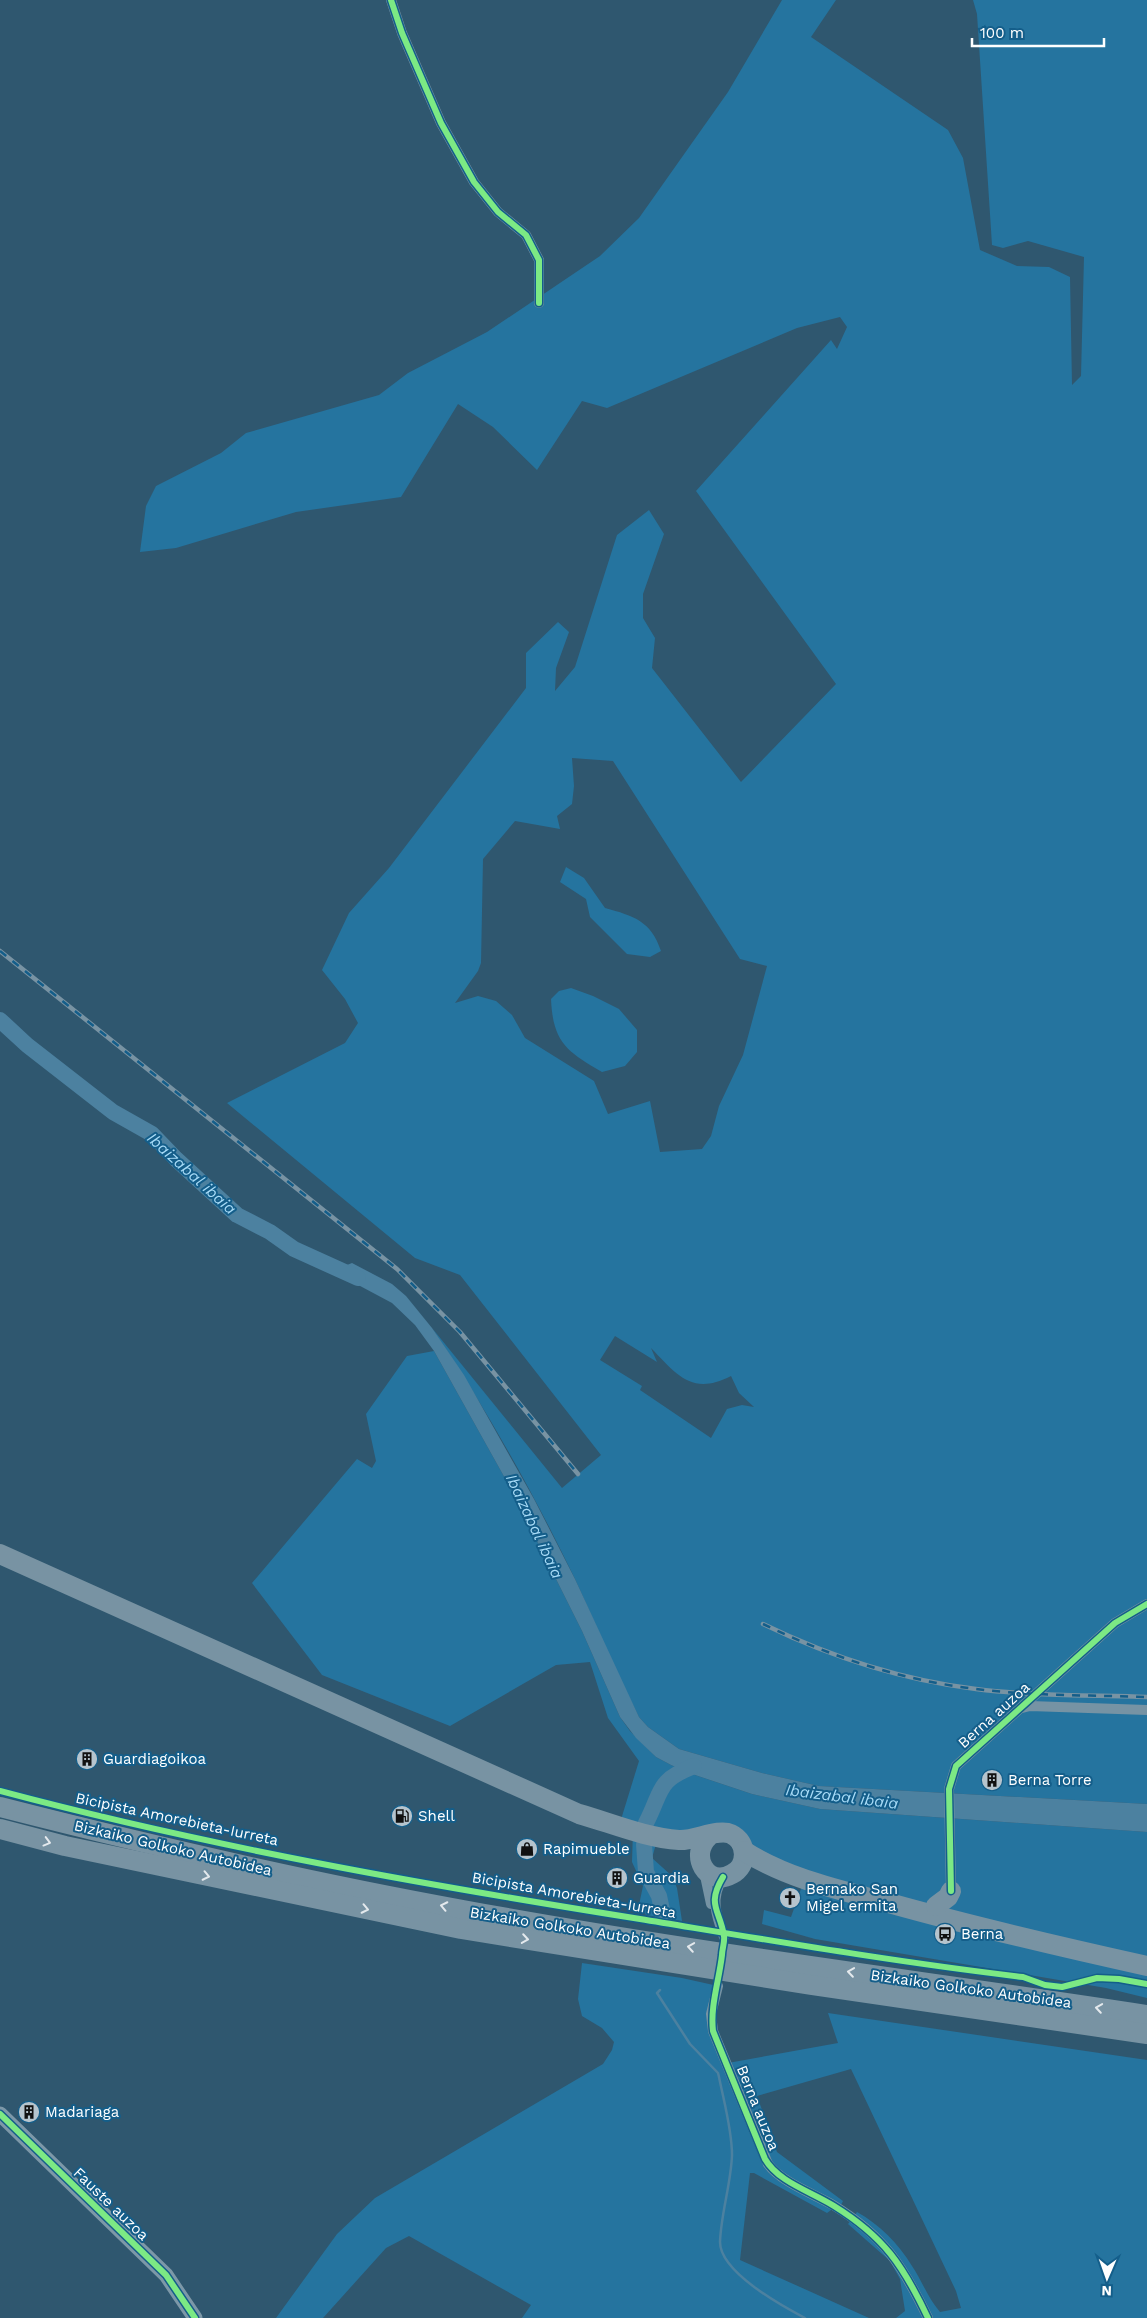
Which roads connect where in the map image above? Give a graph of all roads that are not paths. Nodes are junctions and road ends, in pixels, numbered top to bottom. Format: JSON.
{"nodes":[{"id":1,"x":391,"y":0,"type":"edge"},
{"id":2,"x":539,"y":303,"type":"dead end"},
{"id":3,"x":0,"y":1554,"type":"edge"},
{"id":4,"x":1147,"y":1604,"type":"edge"},
{"id":5,"x":1147,"y":1710,"type":"edge"},
{"id":6,"x":1017,"y":1711,"type":"junction"},
{"id":7,"x":0,"y":1807,"type":"edge"},
{"id":8,"x":0,"y":1829,"type":"edge"},
{"id":9,"x":709,"y":1836,"type":"junction"},
{"id":10,"x":662,"y":1838,"type":"junction"},
{"id":11,"x":744,"y":1851,"type":"junction"},
{"id":12,"x":702,"y":1865,"type":"junction"},
{"id":13,"x":730,"y":1874,"type":"junction"},
{"id":14,"x":787,"y":1874,"type":"junction"},
{"id":15,"x":951,"y":1891,"type":"joint"},
{"id":16,"x":894,"y":1905,"type":"junction"},
{"id":17,"x":945,"y":1909,"type":"junction"},
{"id":18,"x":716,"y":1913,"type":"junction"},
{"id":19,"x":984,"y":1930,"type":"junction"},
{"id":20,"x":724,"y":1937,"type":"dead end"},
{"id":21,"x":1147,"y":1966,"type":"edge"},
{"id":22,"x":718,"y":1986,"type":"dead end"},
{"id":23,"x":1147,"y":2015,"type":"edge"},
{"id":24,"x":1147,"y":2034,"type":"edge"},
{"id":25,"x":0,"y":2114,"type":"edge"},
{"id":26,"x":195,"y":2318,"type":"edge"},
{"id":27,"x":928,"y":2318,"type":"edge"}],
"edges":[{"from":1,"to":2,"type":"street"},
{"from":3,"to":10,"type":"highway"},
{"from":4,"to":6,"type":"street","name":"Berna auzoa"},
{"from":5,"to":6,"type":"street"},
{"from":6,"to":15,"type":"street","name":"Berna auzoa"},
{"from":23,"to":7,"type":"highway","name":"Bizkaiko Golkoko Autobidea","one_way":true},
{"from":8,"to":24,"type":"highway","name":"Bizkaiko Golkoko Autobidea","one_way":true},
{"from":9,"to":10,"type":"highway"},
{"from":9,"to":11,"type":"highway"},
{"from":9,"to":12,"type":"highway"},
{"from":10,"to":12,"type":"highway"},
{"from":11,"to":13,"type":"highway"},
{"from":11,"to":14,"type":"highway"},
{"from":12,"to":13,"type":"highway"},
{"from":12,"to":18,"type":"street"},
{"from":13,"to":14,"type":"highway"},
{"from":13,"to":18,"type":"street"},
{"from":14,"to":16,"type":"highway"},
{"from":15,"to":17,"type":"highway"},
{"from":16,"to":17,"type":"highway"},
{"from":16,"to":19,"type":"highway"},
{"from":17,"to":19,"type":"highway"},
{"from":18,"to":20,"type":"street"},
{"from":19,"to":21,"type":"highway"},
{"from":22,"to":27,"type":"street","name":"Berna auzoa"},
{"from":25,"to":26,"type":"street","name":"Fauste auzoa"}]}
